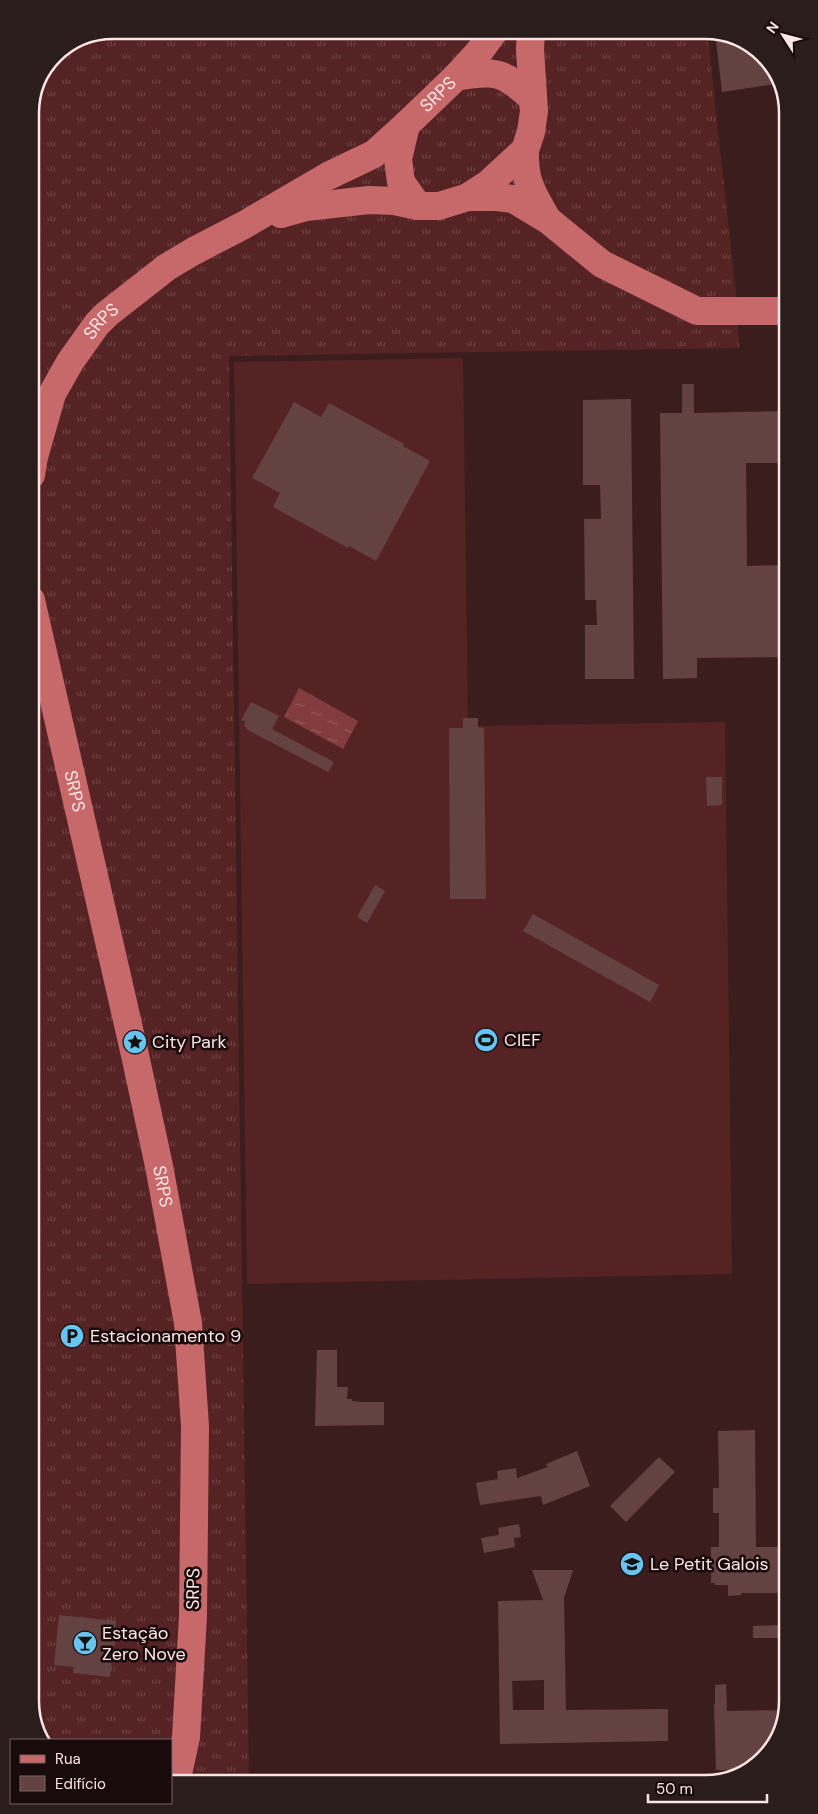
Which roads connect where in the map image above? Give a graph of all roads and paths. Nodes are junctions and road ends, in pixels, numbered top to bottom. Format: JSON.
{"nodes":[{"id":1,"x":488,"y":39,"type":"edge"},
{"id":2,"x":531,"y":39,"type":"edge"},
{"id":3,"x":456,"y":77,"type":"junction"},
{"id":4,"x":532,"y":98,"type":"junction"},
{"id":5,"x":406,"y":126,"type":"junction"},
{"id":6,"x":525,"y":150,"type":"junction"},
{"id":7,"x":468,"y":197,"type":"junction"},
{"id":8,"x":418,"y":206,"type":"junction"},
{"id":9,"x":548,"y":220,"type":"junction"},
{"id":10,"x":244,"y":225,"type":"junction"},
{"id":11,"x":779,"y":311,"type":"edge"},
{"id":12,"x":39,"y":440,"type":"edge"},
{"id":13,"x":39,"y":631,"type":"edge"},
{"id":14,"x":178,"y":1775,"type":"edge"}],
"edges":[{"from":1,"to":3,"type":"main road","name":"SRPS"},
{"from":2,"to":4,"type":"main road","name":"SRPS"},
{"from":3,"to":4,"type":"main road"},
{"from":3,"to":5,"type":"main road","name":"SRPS"},
{"from":4,"to":6,"type":"main road","name":"SRPS"},
{"from":5,"to":8,"type":"main road"},
{"from":5,"to":10,"type":"main road","name":"SRPS"},
{"from":6,"to":7,"type":"main road","name":"SRPS"},
{"from":6,"to":9,"type":"main road","name":"SRPS"},
{"from":7,"to":8,"type":"main road","name":"SRPS"},
{"from":7,"to":9,"type":"main road","name":"SRPS"},
{"from":8,"to":10,"type":"main road","name":"SRPS"},
{"from":9,"to":11,"type":"main road","name":"SRPS"},
{"from":10,"to":12,"type":"main road","name":"SRPS"},
{"from":13,"to":14,"type":"main road","name":"SRPS"}]}
